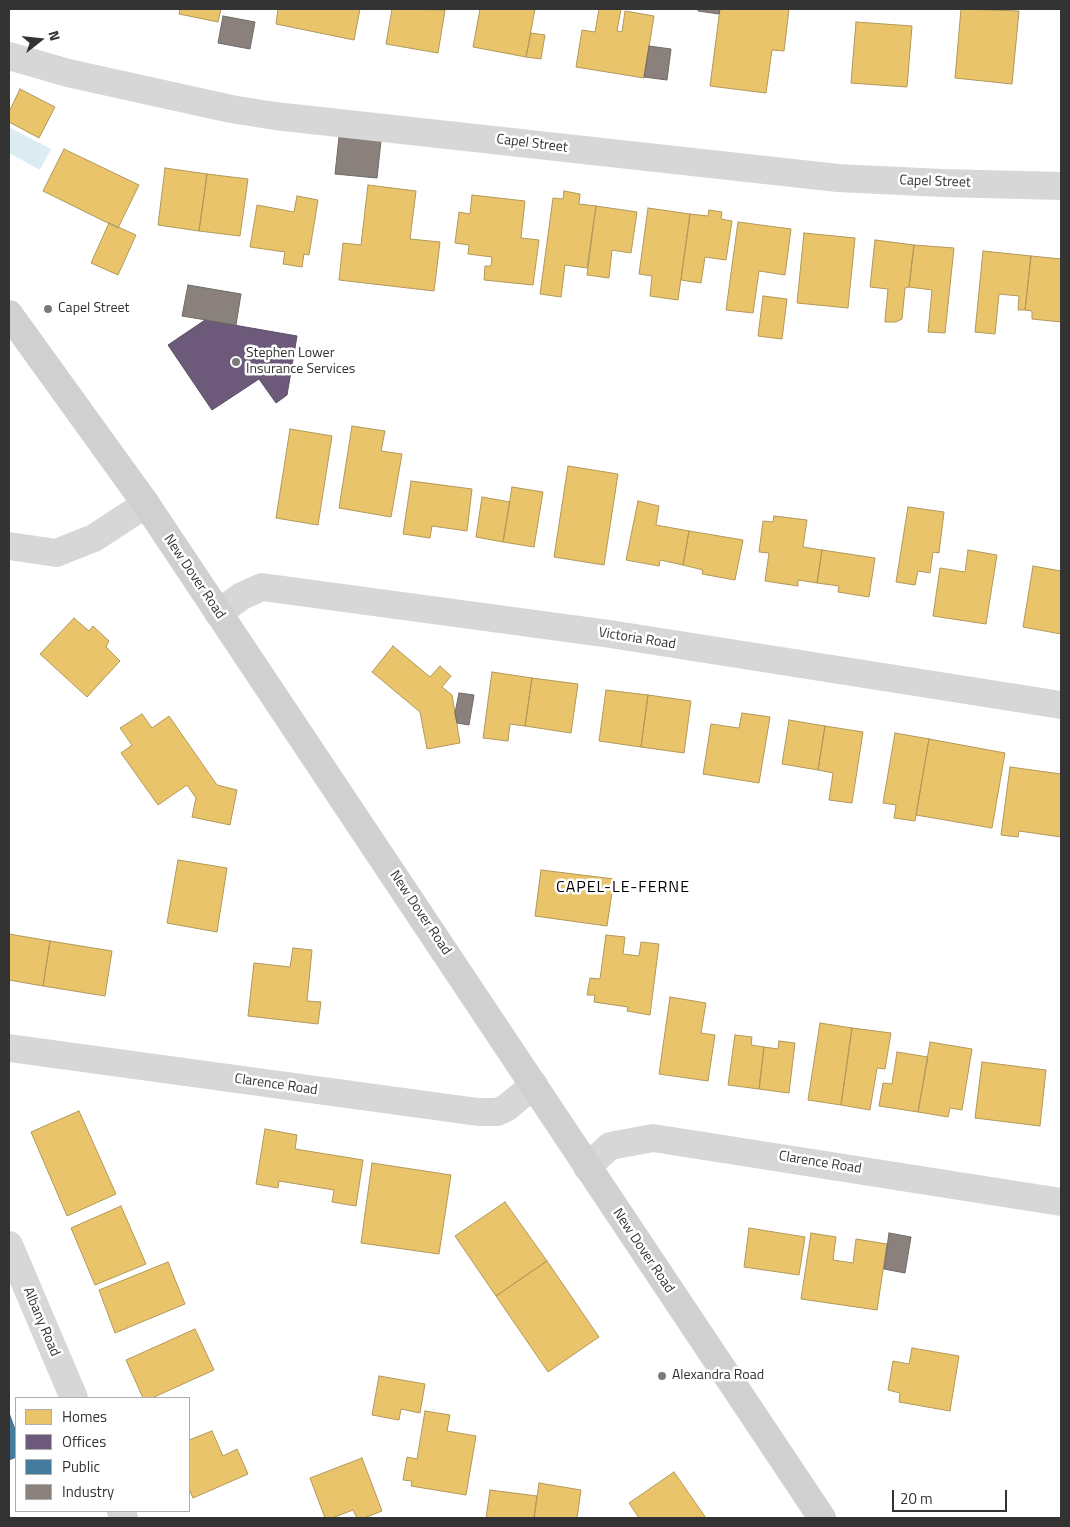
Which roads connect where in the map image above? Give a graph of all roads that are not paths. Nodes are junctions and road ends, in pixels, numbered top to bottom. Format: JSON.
{"nodes":[{"id":1,"x":9,"y":56,"type":"edge"},
{"id":2,"x":1061,"y":186,"type":"edge"},
{"id":3,"x":9,"y":314,"type":"edge"},
{"id":4,"x":146,"y":504,"type":"junction"},
{"id":5,"x":9,"y":546,"type":"edge"},
{"id":6,"x":218,"y":612,"type":"junction"},
{"id":7,"x":1061,"y":705,"type":"edge"},
{"id":8,"x":9,"y":1048,"type":"edge"},
{"id":9,"x":534,"y":1085,"type":"junction"},
{"id":10,"x":587,"y":1167,"type":"junction"},
{"id":11,"x":1061,"y":1202,"type":"edge"},
{"id":12,"x":9,"y":1245,"type":"edge"},
{"id":13,"x":74,"y":1397,"type":"edge"},
{"id":14,"x":822,"y":1518,"type":"edge"}],
"edges":[{"from":1,"to":2,"type":"street","name":"Capel Street"},
{"from":3,"to":4,"type":"main road","name":"New Dover Road"},
{"from":4,"to":5,"type":"street"},
{"from":4,"to":6,"type":"main road","name":"New Dover Road"},
{"from":6,"to":7,"type":"street","name":"Victoria Road"},
{"from":6,"to":9,"type":"main road","name":"New Dover Road"},
{"from":8,"to":9,"type":"street","name":"Clarence Road"},
{"from":9,"to":10,"type":"main road","name":"New Dover Road"},
{"from":10,"to":11,"type":"street","name":"Clarence Road"},
{"from":10,"to":14,"type":"main road","name":"New Dover Road"},
{"from":12,"to":13,"type":"street","name":"Albany Road"}]}
